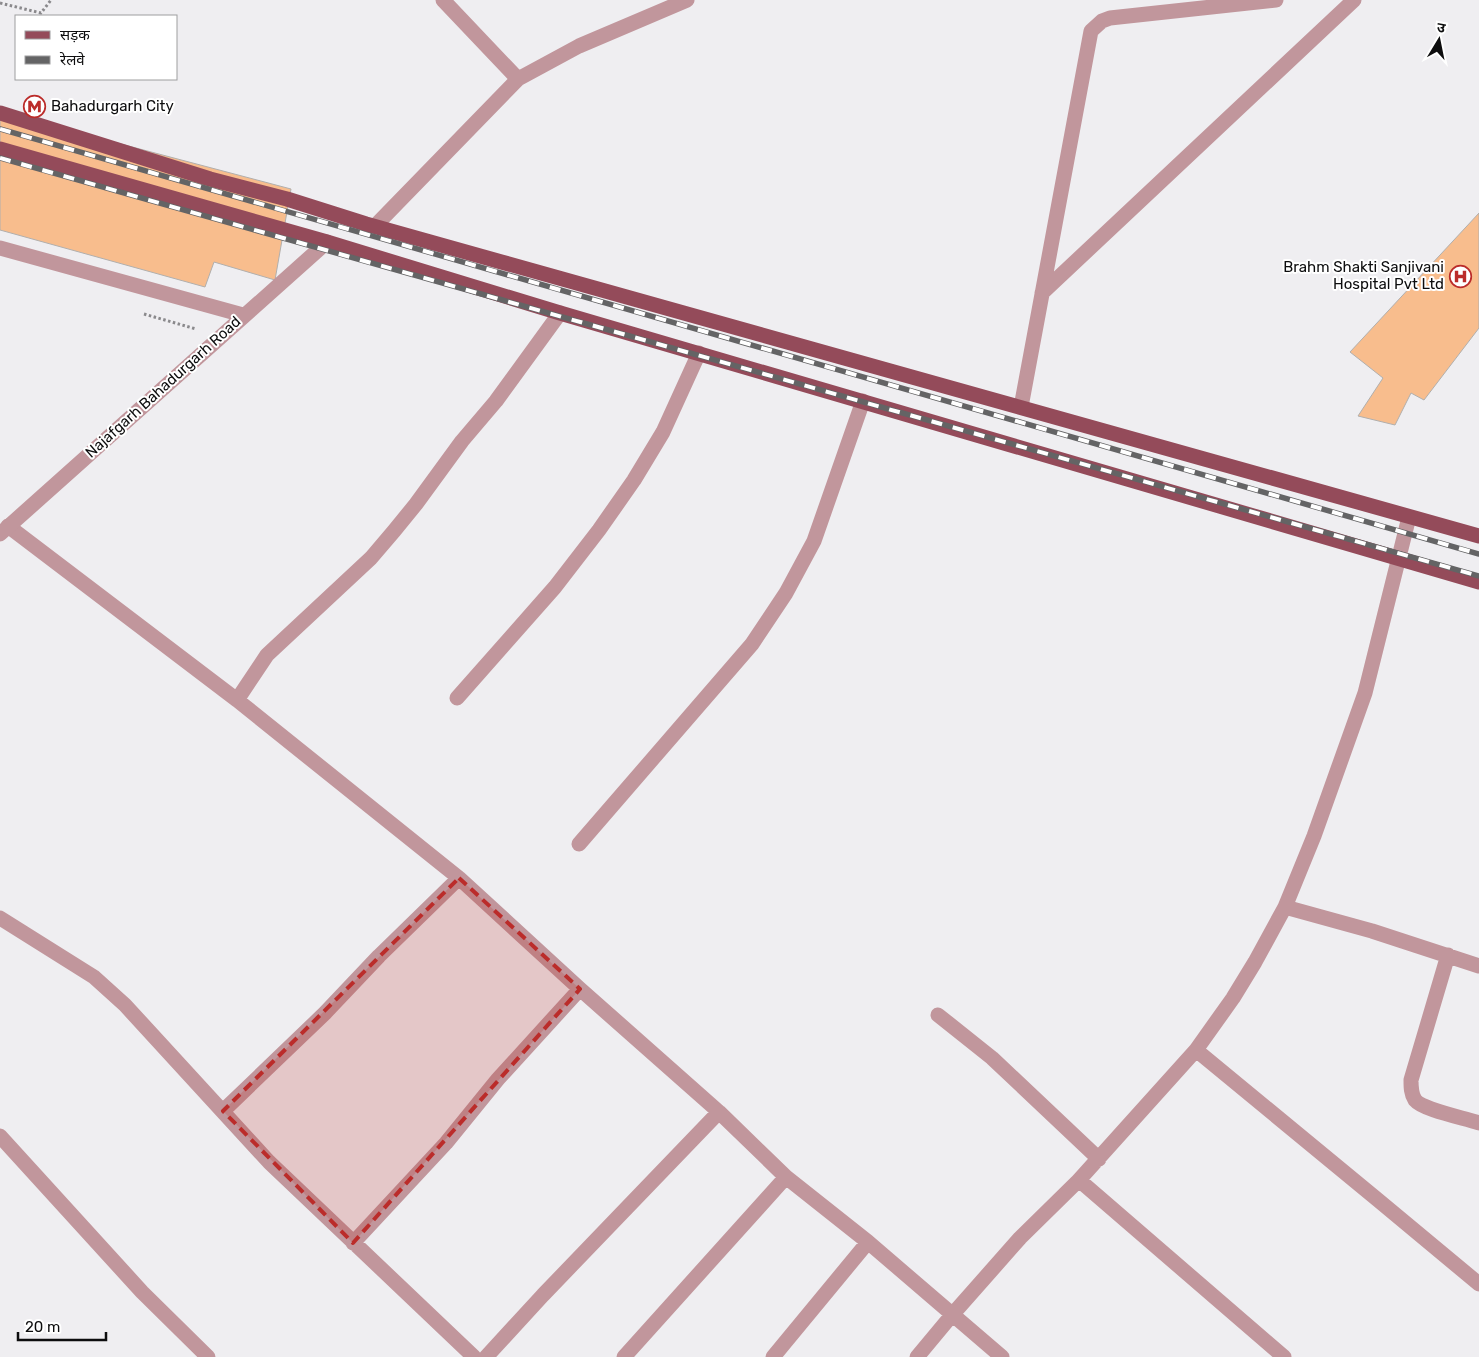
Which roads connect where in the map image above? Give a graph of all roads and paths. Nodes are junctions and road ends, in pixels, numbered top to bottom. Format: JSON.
{"nodes":[{"id":1,"x":51,"y":0,"type":"edge"},
{"id":2,"x":443,"y":0,"type":"edge"},
{"id":3,"x":688,"y":0,"type":"edge"},
{"id":4,"x":1276,"y":0,"type":"edge"},
{"id":5,"x":1354,"y":0,"type":"edge"},
{"id":6,"x":0,"y":3,"type":"edge"},
{"id":7,"x":518,"y":79,"type":"junction"},
{"id":8,"x":0,"y":113,"type":"edge"},
{"id":9,"x":0,"y":149,"type":"edge"},
{"id":10,"x":375,"y":226,"type":"junction"},
{"id":11,"x":327,"y":242,"type":"junction"},
{"id":12,"x":0,"y":248,"type":"edge"},
{"id":13,"x":1042,"y":293,"type":"junction"},
{"id":14,"x":560,"y":313,"type":"junction"},
{"id":15,"x":244,"y":316,"type":"junction"},
{"id":16,"x":699,"y":353,"type":"junction"},
{"id":17,"x":863,"y":401,"type":"junction"},
{"id":18,"x":1021,"y":407,"type":"junction"},
{"id":19,"x":1409,"y":516,"type":"junction"},
{"id":20,"x":4,"y":530,"type":"edge"},
{"id":21,"x":1479,"y":536,"type":"edge"},
{"id":22,"x":1398,"y":558,"type":"junction"},
{"id":23,"x":1479,"y":582,"type":"edge"},
{"id":24,"x":456,"y":698,"type":"dead end"},
{"id":25,"x":236,"y":700,"type":"junction"},
{"id":26,"x":579,"y":844,"type":"dead end"},
{"id":27,"x":459,"y":878,"type":"junction"},
{"id":28,"x":1285,"y":907,"type":"junction"},
{"id":29,"x":0,"y":918,"type":"edge"},
{"id":30,"x":1448,"y":955,"type":"junction"},
{"id":31,"x":1479,"y":966,"type":"edge"},
{"id":32,"x":580,"y":989,"type":"junction"},
{"id":33,"x":938,"y":1015,"type":"dead end"},
{"id":34,"x":1196,"y":1050,"type":"junction"},
{"id":35,"x":223,"y":1111,"type":"junction"},
{"id":36,"x":719,"y":1112,"type":"junction"},
{"id":37,"x":1479,"y":1123,"type":"edge"},
{"id":38,"x":0,"y":1136,"type":"edge"},
{"id":39,"x":1099,"y":1159,"type":"junction"},
{"id":40,"x":786,"y":1177,"type":"junction"},
{"id":41,"x":1080,"y":1180,"type":"junction"},
{"id":42,"x":868,"y":1242,"type":"junction"},
{"id":43,"x":353,"y":1243,"type":"junction"},
{"id":44,"x":1479,"y":1284,"type":"edge"},
{"id":45,"x":952,"y":1315,"type":"junction"},
{"id":46,"x":208,"y":1357,"type":"edge"},
{"id":47,"x":474,"y":1357,"type":"edge"},
{"id":48,"x":486,"y":1357,"type":"edge"},
{"id":49,"x":624,"y":1357,"type":"edge"},
{"id":50,"x":773,"y":1357,"type":"edge"},
{"id":51,"x":917,"y":1357,"type":"edge"},
{"id":52,"x":1002,"y":1357,"type":"edge"},
{"id":53,"x":1284,"y":1357,"type":"edge"}],
"edges":[{"from":1,"to":6,"type":"path"},
{"from":2,"to":7,"type":"street"},
{"from":3,"to":7,"type":"street"},
{"from":4,"to":13,"type":"street"},
{"from":5,"to":13,"type":"street"},
{"from":7,"to":10,"type":"street"},
{"from":8,"to":10,"type":"main road"},
{"from":9,"to":11,"type":"main road"},
{"from":10,"to":18,"type":"main road"},
{"from":11,"to":14,"type":"main road"},
{"from":11,"to":15,"type":"street","name":"Najafgarh Bahadurgarh Road"},
{"from":12,"to":15,"type":"street"},
{"from":13,"to":18,"type":"street"},
{"from":14,"to":16,"type":"main road"},
{"from":14,"to":25,"type":"street"},
{"from":15,"to":20,"type":"street","name":"Najafgarh Bahadurgarh Road"},
{"from":16,"to":17,"type":"main road"},
{"from":16,"to":24,"type":"street"},
{"from":17,"to":22,"type":"main road"},
{"from":17,"to":26,"type":"street"},
{"from":18,"to":19,"type":"main road"},
{"from":19,"to":21,"type":"main road"},
{"from":19,"to":22,"type":"street"},
{"from":20,"to":25,"type":"street"},
{"from":22,"to":23,"type":"main road"},
{"from":22,"to":28,"type":"street"},
{"from":25,"to":27,"type":"street"},
{"from":27,"to":32,"type":"street"},
{"from":27,"to":35,"type":"street"},
{"from":28,"to":30,"type":"street"},
{"from":28,"to":34,"type":"street"},
{"from":29,"to":35,"type":"street"},
{"from":30,"to":31,"type":"street"},
{"from":30,"to":37,"type":"street"},
{"from":32,"to":36,"type":"street"},
{"from":32,"to":43,"type":"street"},
{"from":33,"to":39,"type":"street"},
{"from":34,"to":39,"type":"street"},
{"from":34,"to":44,"type":"street"},
{"from":35,"to":43,"type":"street"},
{"from":36,"to":40,"type":"street"},
{"from":36,"to":48,"type":"street"},
{"from":38,"to":46,"type":"street"},
{"from":39,"to":41,"type":"street"},
{"from":40,"to":42,"type":"street"},
{"from":40,"to":49,"type":"street"},
{"from":41,"to":45,"type":"street"},
{"from":41,"to":53,"type":"street"},
{"from":42,"to":45,"type":"street"},
{"from":42,"to":50,"type":"street"},
{"from":43,"to":47,"type":"street"},
{"from":45,"to":51,"type":"street"},
{"from":45,"to":52,"type":"street"}]}
